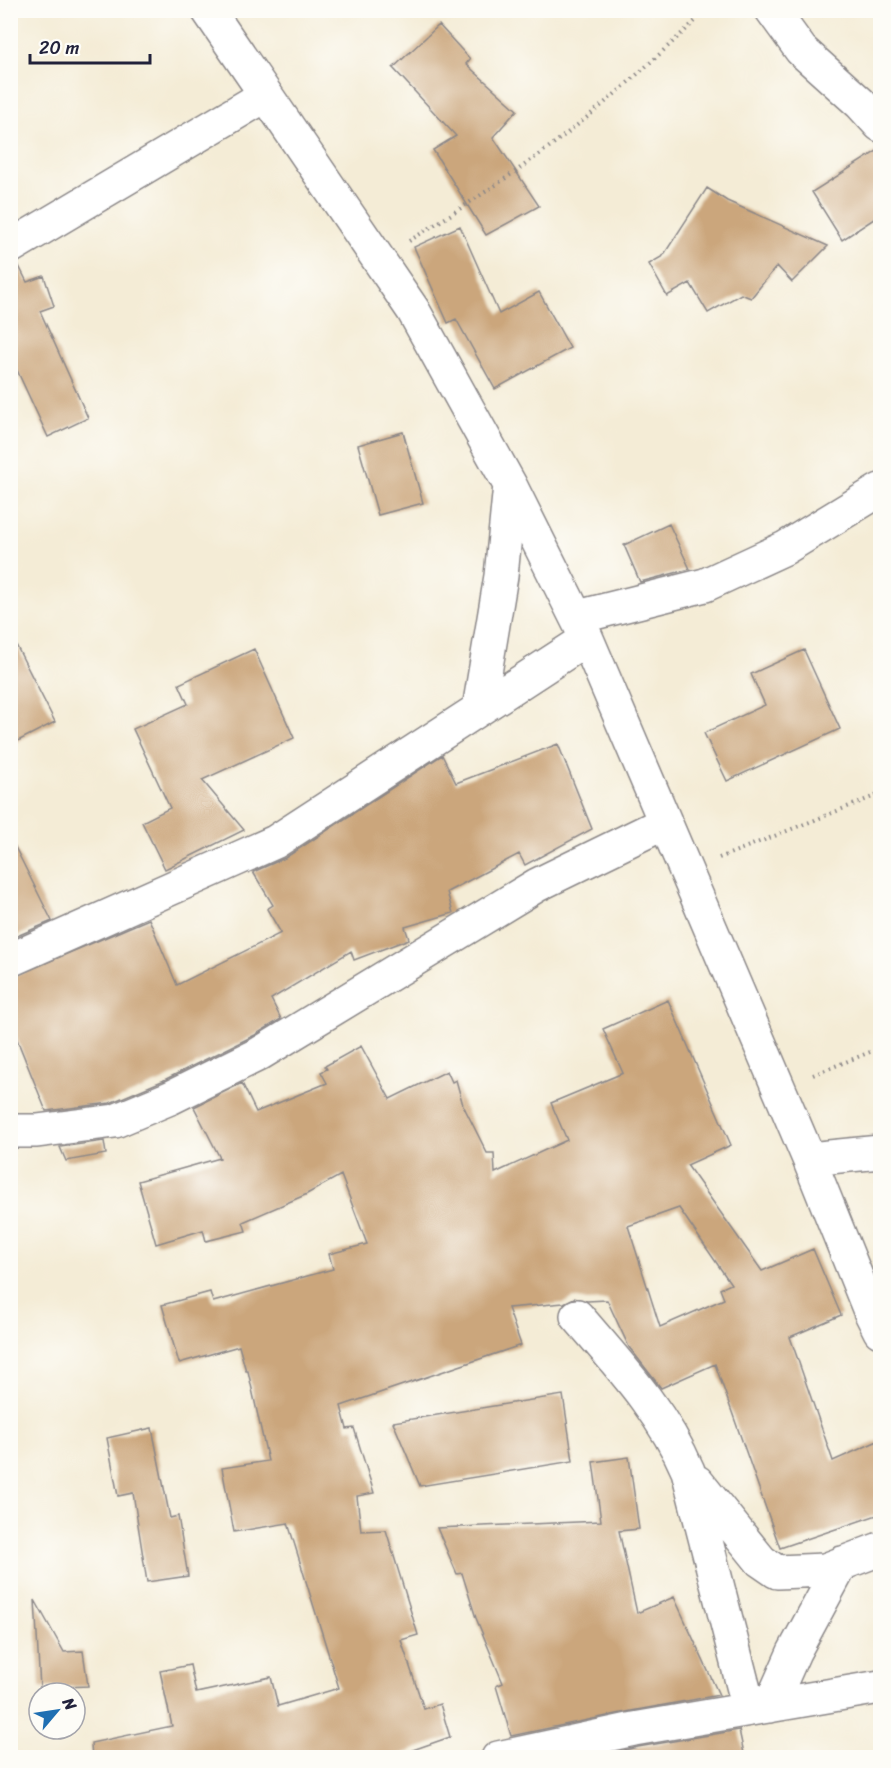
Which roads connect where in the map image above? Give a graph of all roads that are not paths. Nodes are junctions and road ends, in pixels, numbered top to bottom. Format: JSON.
{"nodes":[{"id":1,"x":208,"y":10,"type":"edge"},
{"id":2,"x":772,"y":10,"type":"edge"},
{"id":3,"x":266,"y":95,"type":"junction"},
{"id":4,"x":880,"y":124,"type":"edge"},
{"id":5,"x":10,"y":247,"type":"edge"},
{"id":6,"x":510,"y":485,"type":"junction"},
{"id":7,"x":880,"y":490,"type":"edge"},
{"id":8,"x":582,"y":628,"type":"junction"},
{"id":9,"x":479,"y":709,"type":"junction"},
{"id":10,"x":664,"y":823,"type":"junction"},
{"id":11,"x":10,"y":960,"type":"edge"},
{"id":12,"x":10,"y":1131,"type":"edge"},
{"id":13,"x":880,"y":1152,"type":"edge"},
{"id":14,"x":809,"y":1159,"type":"junction"},
{"id":15,"x":577,"y":1316,"type":"dead end"},
{"id":16,"x":880,"y":1331,"type":"edge"},
{"id":17,"x":688,"y":1471,"type":"junction"},
{"id":18,"x":880,"y":1549,"type":"edge"},
{"id":19,"x":842,"y":1563,"type":"junction"},
{"id":20,"x":880,"y":1687,"type":"edge"},
{"id":21,"x":760,"y":1707,"type":"junction"},
{"id":22,"x":498,"y":1758,"type":"edge"}],
"edges":[{"from":1,"to":3,"type":"street"},
{"from":2,"to":4,"type":"street"},
{"from":3,"to":5,"type":"street"},
{"from":3,"to":6,"type":"street"},
{"from":6,"to":8,"type":"street"},
{"from":6,"to":9,"type":"street"},
{"from":7,"to":8,"type":"street"},
{"from":8,"to":9,"type":"street"},
{"from":8,"to":10,"type":"street"},
{"from":9,"to":11,"type":"street"},
{"from":10,"to":12,"type":"street"},
{"from":10,"to":14,"type":"street"},
{"from":13,"to":14,"type":"street"},
{"from":14,"to":16,"type":"street"},
{"from":15,"to":17,"type":"street"},
{"from":17,"to":19,"type":"street"},
{"from":17,"to":21,"type":"street"},
{"from":18,"to":19,"type":"street"},
{"from":19,"to":21,"type":"street"},
{"from":20,"to":21,"type":"street"},
{"from":21,"to":22,"type":"street"}]}
